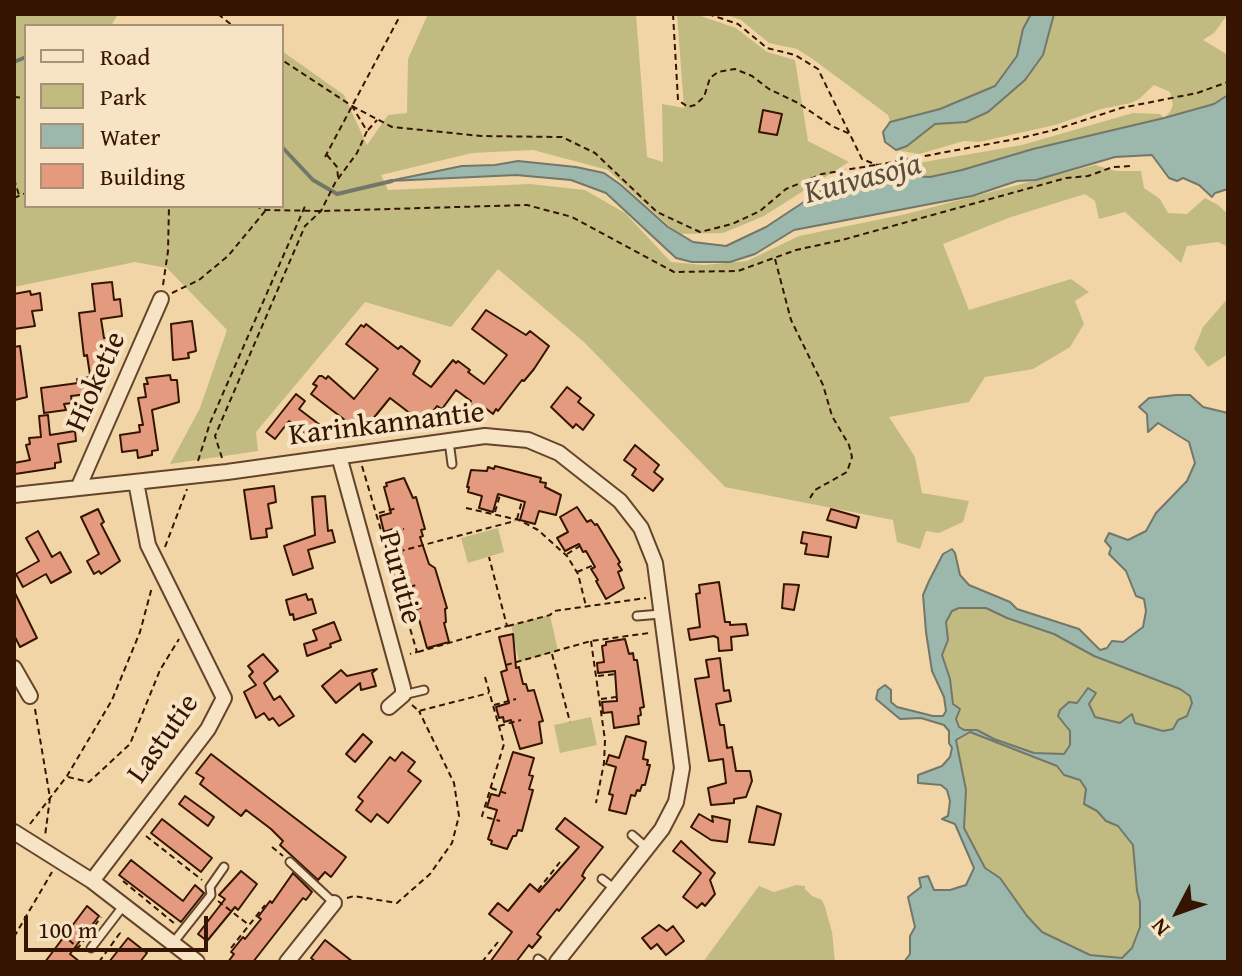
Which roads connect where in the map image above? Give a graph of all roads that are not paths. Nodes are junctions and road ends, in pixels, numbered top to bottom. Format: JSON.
{"nodes":[{"id":1,"x":161,"y":299,"type":"road end"},
{"id":2,"x":449,"y":441,"type":"junction"},
{"id":3,"x":339,"y":456,"type":"junction"},
{"id":4,"x":452,"y":464,"type":"dead end"},
{"id":5,"x":136,"y":482,"type":"junction"},
{"id":6,"x":79,"y":486,"type":"junction"},
{"id":7,"x":14,"y":495,"type":"edge"},
{"id":8,"x":661,"y":614,"type":"junction"},
{"id":9,"x":637,"y":616,"type":"dead end"},
{"id":10,"x":14,"y":668,"type":"edge"},
{"id":11,"x":424,"y":690,"type":"dead end"},
{"id":12,"x":403,"y":695,"type":"junction"},
{"id":13,"x":30,"y":696,"type":"road end"},
{"id":14,"x":389,"y":707,"type":"dead end"},
{"id":15,"x":17,"y":834,"type":"edge"},
{"id":16,"x":632,"y":835,"type":"dead end"},
{"id":17,"x":647,"y":848,"type":"junction"},
{"id":18,"x":290,"y":862,"type":"road end"},
{"id":19,"x":224,"y":867,"type":"dead end"},
{"id":20,"x":602,"y":879,"type":"dead end"},
{"id":21,"x":92,"y":881,"type":"junction"},
{"id":22,"x":615,"y":889,"type":"junction"},
{"id":23,"x":334,"y":903,"type":"joint"},
{"id":24,"x":124,"y":905,"type":"junction"},
{"id":25,"x":173,"y":943,"type":"junction"},
{"id":26,"x":91,"y":948,"type":"dead end"},
{"id":27,"x":196,"y":962,"type":"edge"},
{"id":28,"x":287,"y":962,"type":"edge"},
{"id":29,"x":557,"y":962,"type":"edge"}],
"edges":[{"from":1,"to":6,"type":"street","name":"Hioketie"},
{"from":2,"to":3,"type":"street","name":"Karinkannantie"},
{"from":2,"to":4,"type":"lane"},
{"from":2,"to":8,"type":"street","name":"Karinkannantie"},
{"from":3,"to":5,"type":"street","name":"Karinkannantie"},
{"from":3,"to":12,"type":"street","name":"Purutie"},
{"from":5,"to":6,"type":"street","name":"Karinkannantie"},
{"from":5,"to":21,"type":"street","name":"Lastutie"},
{"from":6,"to":7,"type":"street","name":"Karinkannantie"},
{"from":8,"to":9,"type":"lane"},
{"from":8,"to":17,"type":"street","name":"Karinkannantie"},
{"from":10,"to":13,"type":"street"},
{"from":11,"to":12,"type":"lane"},
{"from":12,"to":14,"type":"street"},
{"from":15,"to":21,"type":"street"},
{"from":16,"to":17,"type":"lane"},
{"from":17,"to":22,"type":"street","name":"Karinkannantie"},
{"from":18,"to":23,"type":"lane"},
{"from":19,"to":25,"type":"lane"},
{"from":20,"to":22,"type":"lane"},
{"from":21,"to":24,"type":"street"},
{"from":22,"to":29,"type":"street","name":"Karinkannantie"},
{"from":23,"to":28,"type":"street"},
{"from":24,"to":25,"type":"street"},
{"from":24,"to":26,"type":"lane"},
{"from":25,"to":27,"type":"street"}]}
